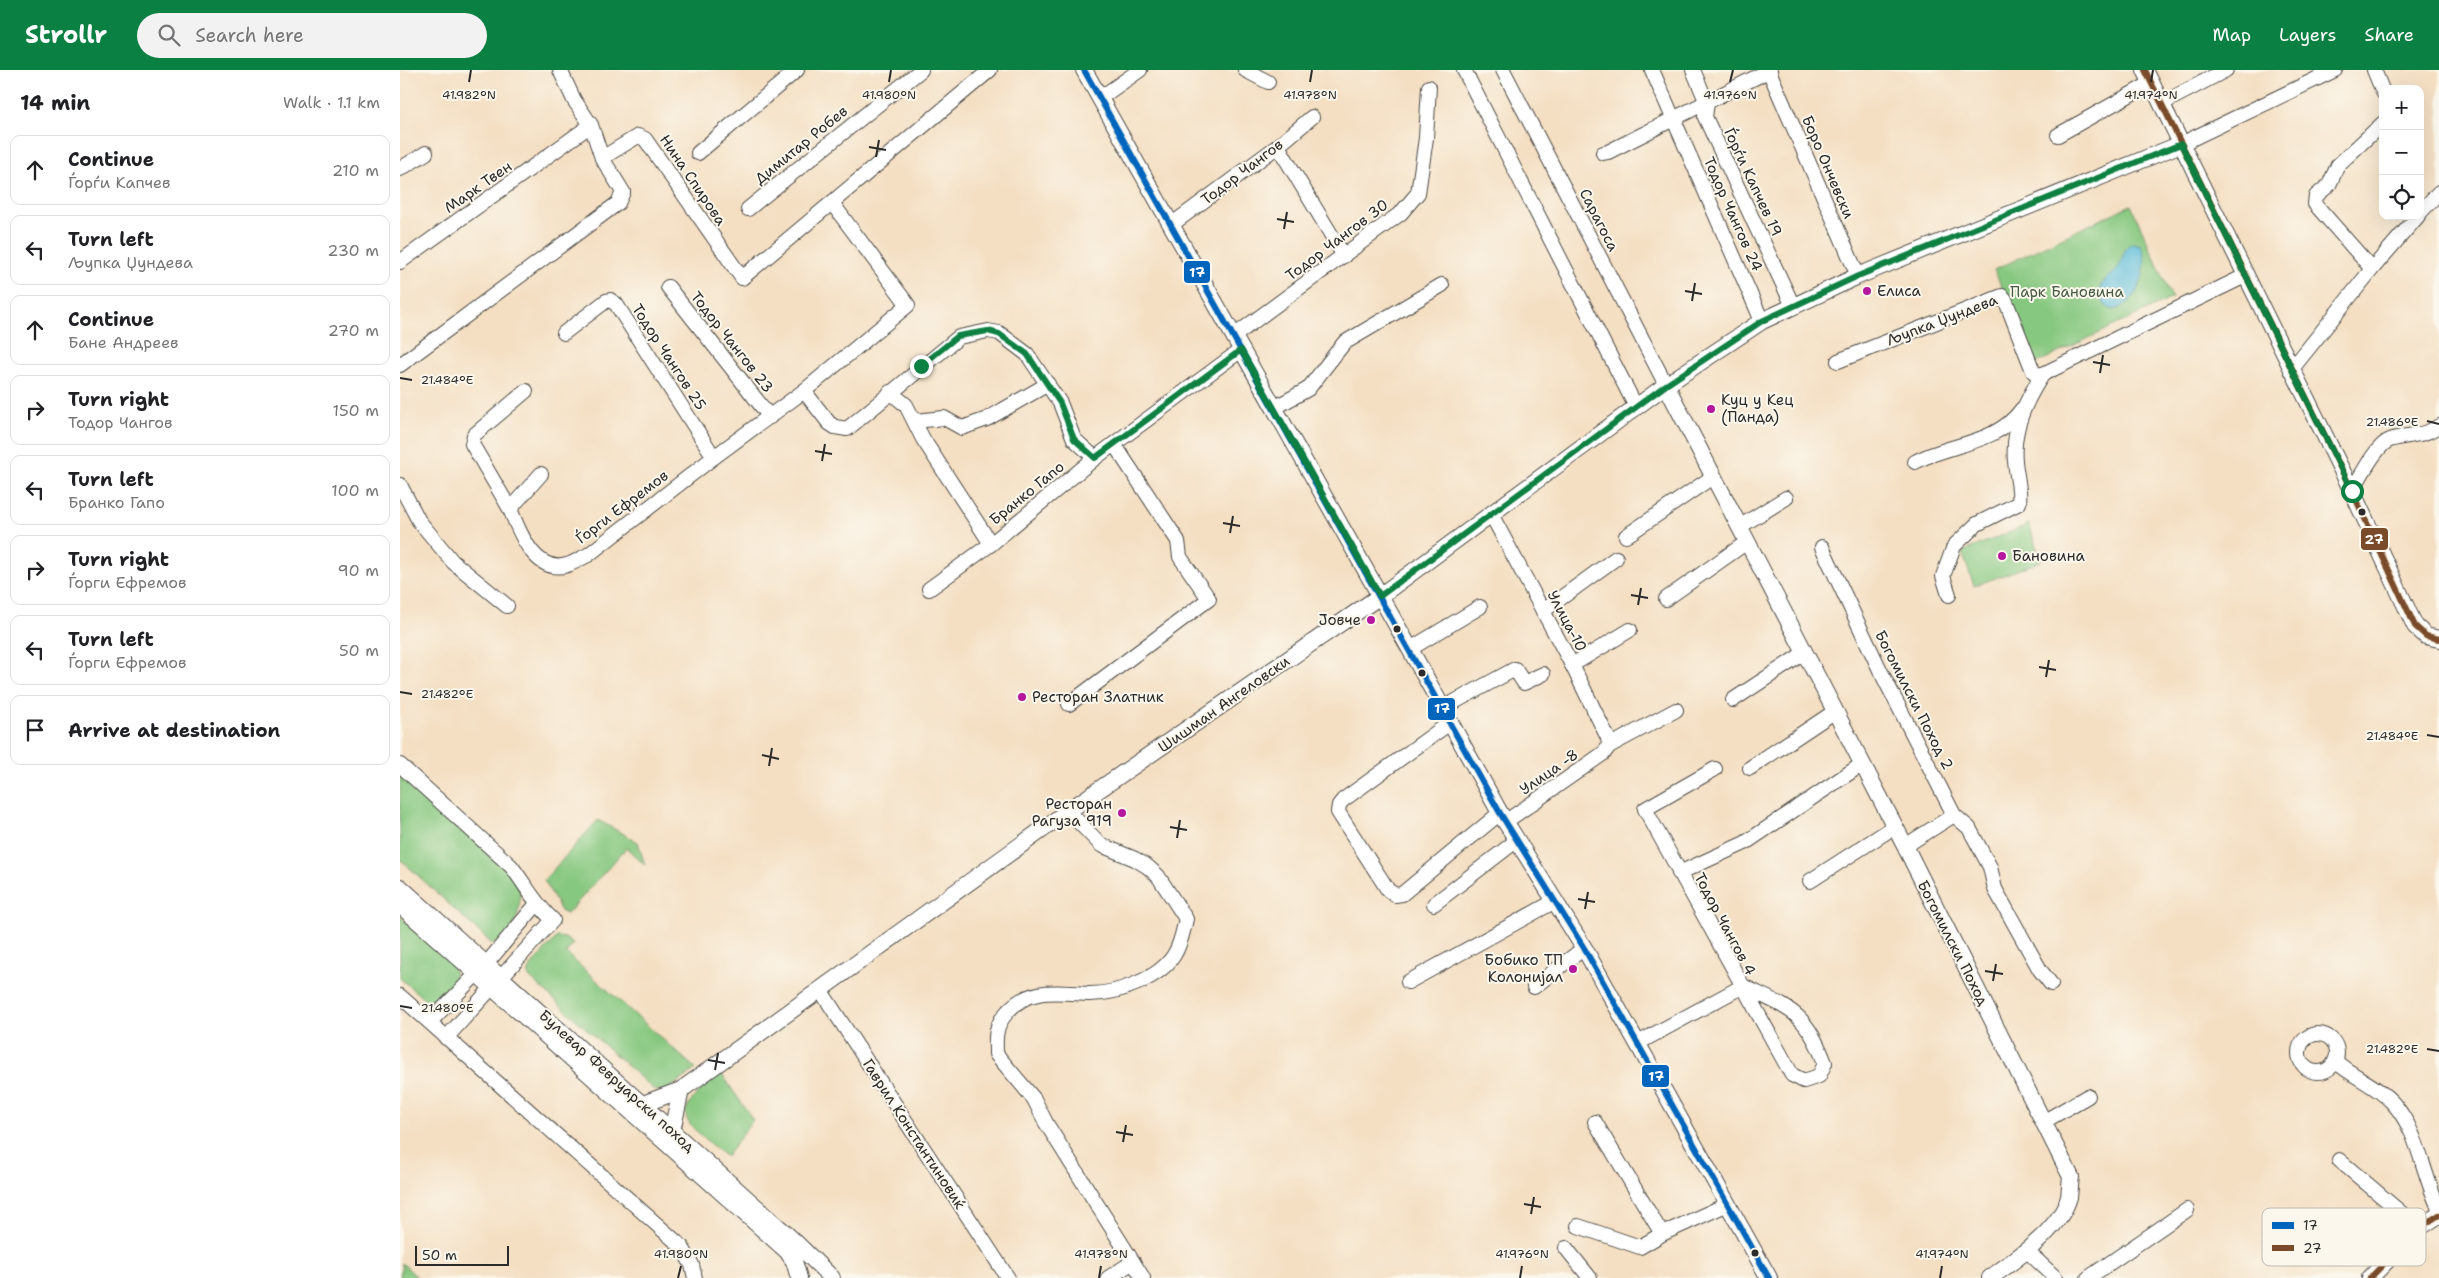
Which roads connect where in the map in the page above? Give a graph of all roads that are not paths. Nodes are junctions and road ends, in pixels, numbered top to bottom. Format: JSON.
{"nodes":[{"id":1,"x":560,"y":70,"type":"edge"},
{"id":2,"x":797,"y":70,"type":"edge"},
{"id":3,"x":921,"y":70,"type":"edge"},
{"id":4,"x":990,"y":70,"type":"edge"},
{"id":5,"x":1084,"y":70,"type":"edge"},
{"id":6,"x":1140,"y":70,"type":"edge"},
{"id":7,"x":1245,"y":70,"type":"edge"},
{"id":8,"x":1464,"y":70,"type":"edge"},
{"id":9,"x":1503,"y":70,"type":"edge"},
{"id":10,"x":1652,"y":70,"type":"edge"},
{"id":11,"x":1694,"y":70,"type":"edge"},
{"id":12,"x":1769,"y":70,"type":"edge"},
{"id":13,"x":2226,"y":70,"type":"edge"},
{"id":14,"x":2335,"y":70,"type":"edge"},
{"id":15,"x":2374,"y":70,"type":"edge"},
{"id":16,"x":1749,"y":75,"type":"edge"},
{"id":17,"x":2148,"y":76,"type":"edge"},
{"id":18,"x":1268,"y":82,"type":"dead end"},
{"id":19,"x":2380,"y":85,"type":"edge"},
{"id":20,"x":1429,"y":88,"type":"dead end"},
{"id":21,"x":1100,"y":98,"type":"junction"},
{"id":22,"x":1707,"y":103,"type":"junction"},
{"id":23,"x":2161,"y":104,"type":"junction"},
{"id":24,"x":1312,"y":117,"type":"dead end"},
{"id":25,"x":1674,"y":119,"type":"junction"},
{"id":26,"x":590,"y":125,"type":"junction"},
{"id":27,"x":2379,"y":126,"type":"edge"},
{"id":28,"x":2058,"y":135,"type":"dead end"},
{"id":29,"x":2181,"y":144,"type":"junction"},
{"id":30,"x":1278,"y":146,"type":"junction"},
{"id":31,"x":426,"y":153,"type":"dead end"},
{"id":32,"x":698,"y":153,"type":"dead end"},
{"id":33,"x":1602,"y":153,"type":"dead end"},
{"id":34,"x":602,"y":158,"type":"junction"},
{"id":35,"x":400,"y":169,"type":"edge"},
{"id":36,"x":2439,"y":192,"type":"edge"},
{"id":37,"x":832,"y":203,"type":"junction"},
{"id":38,"x":748,"y":209,"type":"dead end"},
{"id":39,"x":2424,"y":209,"type":"edge"},
{"id":40,"x":2415,"y":220,"type":"edge"},
{"id":41,"x":1171,"y":225,"type":"junction"},
{"id":42,"x":1344,"y":256,"type":"junction"},
{"id":43,"x":400,"y":262,"type":"edge"},
{"id":44,"x":2372,"y":269,"type":"junction"},
{"id":45,"x":1858,"y":276,"type":"junction"},
{"id":46,"x":2245,"y":276,"type":"junction"},
{"id":47,"x":1442,"y":285,"type":"dead end"},
{"id":48,"x":668,"y":287,"type":"dead end"},
{"id":49,"x":1793,"y":306,"type":"junction"},
{"id":50,"x":1762,"y":321,"type":"junction"},
{"id":51,"x":564,"y":333,"type":"dead end"},
{"id":52,"x":1238,"y":343,"type":"junction"},
{"id":53,"x":1838,"y":361,"type":"dead end"},
{"id":54,"x":400,"y":365,"type":"edge"},
{"id":55,"x":2291,"y":370,"type":"junction"},
{"id":56,"x":2043,"y":374,"type":"junction"},
{"id":57,"x":1048,"y":384,"type":"junction"},
{"id":58,"x":1666,"y":385,"type":"junction"},
{"id":59,"x":526,"y":391,"type":"dead end"},
{"id":60,"x":804,"y":391,"type":"junction"},
{"id":61,"x":890,"y":392,"type":"junction"},
{"id":62,"x":2026,"y":402,"type":"junction"},
{"id":63,"x":1636,"y":407,"type":"junction"},
{"id":64,"x":1274,"y":408,"type":"junction"},
{"id":65,"x":770,"y":417,"type":"junction"},
{"id":66,"x":915,"y":421,"type":"junction"},
{"id":67,"x":2439,"y":426,"type":"edge"},
{"id":68,"x":1114,"y":444,"type":"junction"},
{"id":69,"x":714,"y":457,"type":"junction"},
{"id":70,"x":1095,"y":458,"type":"junction"},
{"id":71,"x":1915,"y":462,"type":"dead end"},
{"id":72,"x":541,"y":474,"type":"dead end"},
{"id":73,"x":1714,"y":476,"type":"junction"},
{"id":74,"x":400,"y":485,"type":"edge"},
{"id":75,"x":2352,"y":491,"type":"junction"},
{"id":76,"x":1786,"y":498,"type":"dead end"},
{"id":77,"x":510,"y":509,"type":"junction"},
{"id":78,"x":1491,"y":514,"type":"junction"},
{"id":79,"x":1739,"y":527,"type":"junction"},
{"id":80,"x":1626,"y":536,"type":"dead end"},
{"id":81,"x":1747,"y":542,"type":"junction"},
{"id":82,"x":991,"y":544,"type":"junction"},
{"id":83,"x":1822,"y":547,"type":"dead end"},
{"id":84,"x":1616,"y":558,"type":"dead end"},
{"id":85,"x":929,"y":589,"type":"dead end"},
{"id":86,"x":1949,"y":595,"type":"dead end"},
{"id":87,"x":1380,"y":596,"type":"junction"},
{"id":88,"x":1666,"y":599,"type":"dead end"},
{"id":89,"x":507,"y":606,"type":"dead end"},
{"id":90,"x":1480,"y":606,"type":"dead end"},
{"id":91,"x":1543,"y":611,"type":"junction"},
{"id":92,"x":1630,"y":630,"type":"dead end"},
{"id":93,"x":2439,"y":639,"type":"edge"},
{"id":94,"x":1410,"y":649,"type":"junction"},
{"id":95,"x":1804,"y":653,"type":"junction"},
{"id":96,"x":1572,"y":666,"type":"junction"},
{"id":97,"x":1542,"y":674,"type":"dead end"},
{"id":98,"x":1733,"y":700,"type":"dead end"},
{"id":99,"x":1069,"y":704,"type":"dead end"},
{"id":100,"x":1442,"y":708,"type":"junction"},
{"id":101,"x":1676,"y":710,"type":"dead end"},
{"id":102,"x":1834,"y":712,"type":"junction"},
{"id":103,"x":1451,"y":722,"type":"junction"},
{"id":104,"x":1609,"y":746,"type":"junction"},
{"id":105,"x":1862,"y":764,"type":"junction"},
{"id":106,"x":400,"y":765,"type":"edge"},
{"id":107,"x":1750,"y":768,"type":"dead end"},
{"id":108,"x":1715,"y":770,"type":"dead end"},
{"id":109,"x":1068,"y":811,"type":"junction"},
{"id":110,"x":1954,"y":815,"type":"junction"},
{"id":111,"x":1502,"y":818,"type":"junction"},
{"id":112,"x":1894,"y":827,"type":"junction"},
{"id":113,"x":1516,"y":841,"type":"junction"},
{"id":114,"x":1905,"y":846,"type":"junction"},
{"id":115,"x":1679,"y":873,"type":"junction"},
{"id":116,"x":1810,"y":881,"type":"dead end"},
{"id":117,"x":400,"y":887,"type":"edge"},
{"id":118,"x":1555,"y":901,"type":"junction"},
{"id":119,"x":1434,"y":904,"type":"dead end"},
{"id":120,"x":400,"y":905,"type":"edge"},
{"id":121,"x":536,"y":905,"type":"junction"},
{"id":122,"x":1584,"y":948,"type":"junction"},
{"id":123,"x":482,"y":968,"type":"junction"},
{"id":124,"x":497,"y":982,"type":"junction"},
{"id":125,"x":1408,"y":982,"type":"dead end"},
{"id":126,"x":2051,"y":984,"type":"dead end"},
{"id":127,"x":1743,"y":986,"type":"junction"},
{"id":128,"x":1534,"y":988,"type":"dead end"},
{"id":129,"x":821,"y":991,"type":"junction"},
{"id":130,"x":400,"y":996,"type":"edge"},
{"id":131,"x":430,"y":1022,"type":"junction"},
{"id":132,"x":446,"y":1038,"type":"junction"},
{"id":133,"x":1638,"y":1043,"type":"junction"},
{"id":134,"x":2335,"y":1062,"type":"dead end"},
{"id":135,"x":680,"y":1090,"type":"junction"},
{"id":136,"x":2088,"y":1096,"type":"dead end"},
{"id":137,"x":643,"y":1104,"type":"junction"},
{"id":138,"x":1595,"y":1122,"type":"dead end"},
{"id":139,"x":2043,"y":1122,"type":"junction"},
{"id":140,"x":672,"y":1130,"type":"junction"},
{"id":141,"x":2339,"y":1160,"type":"dead end"},
{"id":142,"x":1728,"y":1204,"type":"junction"},
{"id":143,"x":2395,"y":1208,"type":"edge"},
{"id":144,"x":2439,"y":1208,"type":"edge"},
{"id":145,"x":2187,"y":1210,"type":"dead end"},
{"id":146,"x":2439,"y":1215,"type":"edge"},
{"id":147,"x":2426,"y":1223,"type":"edge"},
{"id":148,"x":1578,"y":1226,"type":"dead end"},
{"id":149,"x":1662,"y":1234,"type":"junction"},
{"id":150,"x":1566,"y":1248,"type":"dead end"},
{"id":151,"x":2027,"y":1250,"type":"junction"},
{"id":152,"x":1133,"y":1262,"type":"junction"},
{"id":153,"x":2382,"y":1266,"type":"edge"},
{"id":154,"x":695,"y":1278,"type":"edge"},
{"id":155,"x":799,"y":1278,"type":"edge"},
{"id":156,"x":832,"y":1278,"type":"edge"},
{"id":157,"x":1008,"y":1278,"type":"edge"},
{"id":158,"x":1108,"y":1278,"type":"edge"},
{"id":159,"x":1143,"y":1278,"type":"edge"},
{"id":160,"x":1590,"y":1278,"type":"edge"},
{"id":161,"x":1769,"y":1278,"type":"edge"},
{"id":162,"x":1990,"y":1278,"type":"edge"},
{"id":163,"x":2056,"y":1278,"type":"edge"},
{"id":164,"x":2088,"y":1278,"type":"edge"},
{"id":165,"x":2370,"y":1278,"type":"edge"}],
"edges":[{"from":1,"to":26,"type":"street"},
{"from":2,"to":32,"type":"street"},
{"from":3,"to":38,"type":"street","name":"Димитар Робев"},
{"from":4,"to":37,"type":"street","name":"Нина Спирова"},
{"from":5,"to":21,"type":"street"},
{"from":6,"to":21,"type":"street"},
{"from":7,"to":18,"type":"street"},
{"from":8,"to":63,"type":"street"},
{"from":9,"to":58,"type":"street","name":"Сарагоса"},
{"from":10,"to":25,"type":"street","name":"Тодор Чангов 24"},
{"from":11,"to":22,"type":"street","name":"Ѓорѓи Капчев 19"},
{"from":12,"to":16,"type":"street"},
{"from":12,"to":45,"type":"street","name":"Боро Ончевски"},
{"from":13,"to":23,"type":"street"},
{"from":14,"to":29,"type":"street"},
{"from":15,"to":19,"type":"street"},
{"from":16,"to":22,"type":"street"},
{"from":17,"to":23,"type":"street"},
{"from":17,"to":28,"type":"street"},
{"from":20,"to":42,"type":"street","name":"Тодор Чангов 30"},
{"from":21,"to":41,"type":"street"},
{"from":22,"to":25,"type":"street"},
{"from":22,"to":49,"type":"street","name":"Ѓорѓи Капчев 19"},
{"from":23,"to":29,"type":"street"},
{"from":24,"to":30,"type":"street","name":"Тодор Чангов"},
{"from":25,"to":33,"type":"street"},
{"from":25,"to":50,"type":"street","name":"Тодор Чангов 24"},
{"from":26,"to":34,"type":"street"},
{"from":26,"to":43,"type":"street","name":"Марк Твен"},
{"from":27,"to":44,"type":"street"},
{"from":29,"to":45,"type":"street"},
{"from":29,"to":46,"type":"street"},
{"from":30,"to":41,"type":"street","name":"Тодор Чангов"},
{"from":30,"to":42,"type":"street"},
{"from":31,"to":35,"type":"street"},
{"from":34,"to":37,"type":"street","name":"Нина Спирова"},
{"from":34,"to":54,"type":"street"},
{"from":36,"to":39,"type":"street"},
{"from":37,"to":60,"type":"street","name":"Ѓорги Ефремов"},
{"from":40,"to":44,"type":"street"},
{"from":41,"to":52,"type":"street"},
{"from":42,"to":52,"type":"street","name":"Тодор Чангов 30"},
{"from":44,"to":55,"type":"street"},
{"from":45,"to":49,"type":"street"},
{"from":46,"to":55,"type":"street"},
{"from":46,"to":56,"type":"street"},
{"from":47,"to":64,"type":"street"},
{"from":48,"to":65,"type":"street","name":"Тодор Чангов 23"},
{"from":49,"to":50,"type":"street","name":"Шишман Ангеловски"},
{"from":50,"to":58,"type":"street","name":"Шишман Ангеловски"},
{"from":51,"to":69,"type":"street","name":"Тодор Чангов 25"},
{"from":52,"to":64,"type":"street"},
{"from":52,"to":68,"type":"street","name":"Бранко Гапо"},
{"from":53,"to":56,"type":"street","name":"Љупка Џундева"},
{"from":55,"to":75,"type":"street"},
{"from":56,"to":62,"type":"street"},
{"from":57,"to":61,"type":"street"},
{"from":57,"to":66,"type":"street"},
{"from":57,"to":70,"type":"street"},
{"from":58,"to":63,"type":"street","name":"Шишман Ангеловски"},
{"from":58,"to":73,"type":"street","name":"Богомилски Поход"},
{"from":59,"to":77,"type":"street","name":"Ѓорги Ефремов"},
{"from":60,"to":61,"type":"street"},
{"from":60,"to":65,"type":"street","name":"Ѓорги Ефремов"},
{"from":61,"to":66,"type":"street"},
{"from":62,"to":71,"type":"street"},
{"from":62,"to":86,"type":"street"},
{"from":63,"to":78,"type":"street","name":"Шишман Ангеловски"},
{"from":64,"to":87,"type":"street"},
{"from":65,"to":69,"type":"street","name":"Ѓорги Ефремов"},
{"from":66,"to":82,"type":"street"},
{"from":67,"to":75,"type":"street"},
{"from":68,"to":70,"type":"street","name":"Бранко Гапо"},
{"from":68,"to":99,"type":"street"},
{"from":69,"to":77,"type":"street","name":"Ѓорги Ефремов"},
{"from":70,"to":82,"type":"street","name":"Бранко Гапо"},
{"from":72,"to":77,"type":"street"},
{"from":73,"to":79,"type":"street","name":"Богомилски Поход"},
{"from":73,"to":80,"type":"street"},
{"from":74,"to":89,"type":"street"},
{"from":75,"to":93,"type":"street"},
{"from":76,"to":79,"type":"street"},
{"from":78,"to":87,"type":"street","name":"Шишман Ангеловски"},
{"from":78,"to":91,"type":"street","name":"Улица-10"},
{"from":79,"to":81,"type":"street","name":"Богомилски Поход"},
{"from":81,"to":88,"type":"street"},
{"from":81,"to":95,"type":"street","name":"Богомилски Поход"},
{"from":82,"to":85,"type":"street","name":"Бранко Гапо"},
{"from":83,"to":110,"type":"street","name":"Богомилски Поход 2"},
{"from":84,"to":91,"type":"street"},
{"from":87,"to":94,"type":"street"},
{"from":87,"to":109,"type":"street","name":"Шишман Ангеловски"},
{"from":90,"to":94,"type":"street"},
{"from":91,"to":96,"type":"street","name":"Улица-10"},
{"from":92,"to":96,"type":"street"},
{"from":94,"to":100,"type":"street"},
{"from":95,"to":98,"type":"street"},
{"from":95,"to":102,"type":"street","name":"Богомилски Поход"},
{"from":96,"to":104,"type":"street","name":"Улица-10"},
{"from":97,"to":100,"type":"street"},
{"from":100,"to":103,"type":"street"},
{"from":101,"to":104,"type":"street","name":"Улица -8"},
{"from":102,"to":105,"type":"street","name":"Богомилски Поход"},
{"from":102,"to":107,"type":"street"},
{"from":103,"to":111,"type":"street"},
{"from":103,"to":111,"type":"street","name":"Улица -8"},
{"from":104,"to":111,"type":"street","name":"Улица -8"},
{"from":105,"to":112,"type":"street","name":"Богомилски Поход"},
{"from":105,"to":115,"type":"street","name":"Тодор Чангов 4"},
{"from":106,"to":121,"type":"street"},
{"from":108,"to":115,"type":"street"},
{"from":109,"to":129,"type":"street"},
{"from":109,"to":152,"type":"street"},
{"from":110,"to":114,"type":"street"},
{"from":110,"to":126,"type":"street","name":"Богомилски Поход 2"},
{"from":111,"to":113,"type":"street"},
{"from":112,"to":114,"type":"street","name":"Богомилски Поход"},
{"from":112,"to":116,"type":"street"},
{"from":113,"to":118,"type":"street"},
{"from":113,"to":119,"type":"street"},
{"from":114,"to":139,"type":"street","name":"Богомилски Поход"},
{"from":115,"to":127,"type":"street","name":"Тодор Чангов 4"},
{"from":117,"to":123,"type":"street","name":"Булевар Февруарски поход"},
{"from":118,"to":122,"type":"street"},
{"from":118,"to":125,"type":"street"},
{"from":120,"to":123,"type":"street","name":"Булевар Февруарски поход"},
{"from":121,"to":123,"type":"street"},
{"from":121,"to":124,"type":"street"},
{"from":122,"to":128,"type":"street"},
{"from":122,"to":133,"type":"street"},
{"from":123,"to":124,"type":"street","name":"Булевар Февруарски поход"},
{"from":123,"to":131,"type":"street"},
{"from":124,"to":132,"type":"street"},
{"from":124,"to":137,"type":"street","name":"Булевар Февруарски поход"},
{"from":124,"to":155,"type":"street","name":"Булевар Февруарски поход"},
{"from":127,"to":127,"type":"street"},
{"from":127,"to":133,"type":"street","name":"Тодор Чангов 4"},
{"from":129,"to":135,"type":"street"},
{"from":129,"to":157,"type":"street","name":"Гаврил Константиновиќ"},
{"from":130,"to":131,"type":"street"},
{"from":131,"to":132,"type":"street"},
{"from":132,"to":154,"type":"street"},
{"from":133,"to":142,"type":"street"},
{"from":134,"to":144,"type":"street"},
{"from":135,"to":137,"type":"street"},
{"from":135,"to":140,"type":"street"},
{"from":136,"to":139,"type":"street"},
{"from":137,"to":140,"type":"street","name":"Булевар Февруарски поход"},
{"from":138,"to":149,"type":"street"},
{"from":139,"to":151,"type":"street","name":"Богомилски Поход"},
{"from":140,"to":156,"type":"street","name":"Булевар Февруарски поход"},
{"from":141,"to":143,"type":"street"},
{"from":142,"to":149,"type":"street"},
{"from":142,"to":161,"type":"street"},
{"from":145,"to":164,"type":"street"},
{"from":146,"to":147,"type":"street"},
{"from":148,"to":149,"type":"street"},
{"from":150,"to":160,"type":"street"},
{"from":151,"to":162,"type":"street","name":"Богомилски Поход"},
{"from":151,"to":163,"type":"street"},
{"from":152,"to":158,"type":"street"},
{"from":152,"to":159,"type":"street"},
{"from":153,"to":165,"type":"street"}]}
